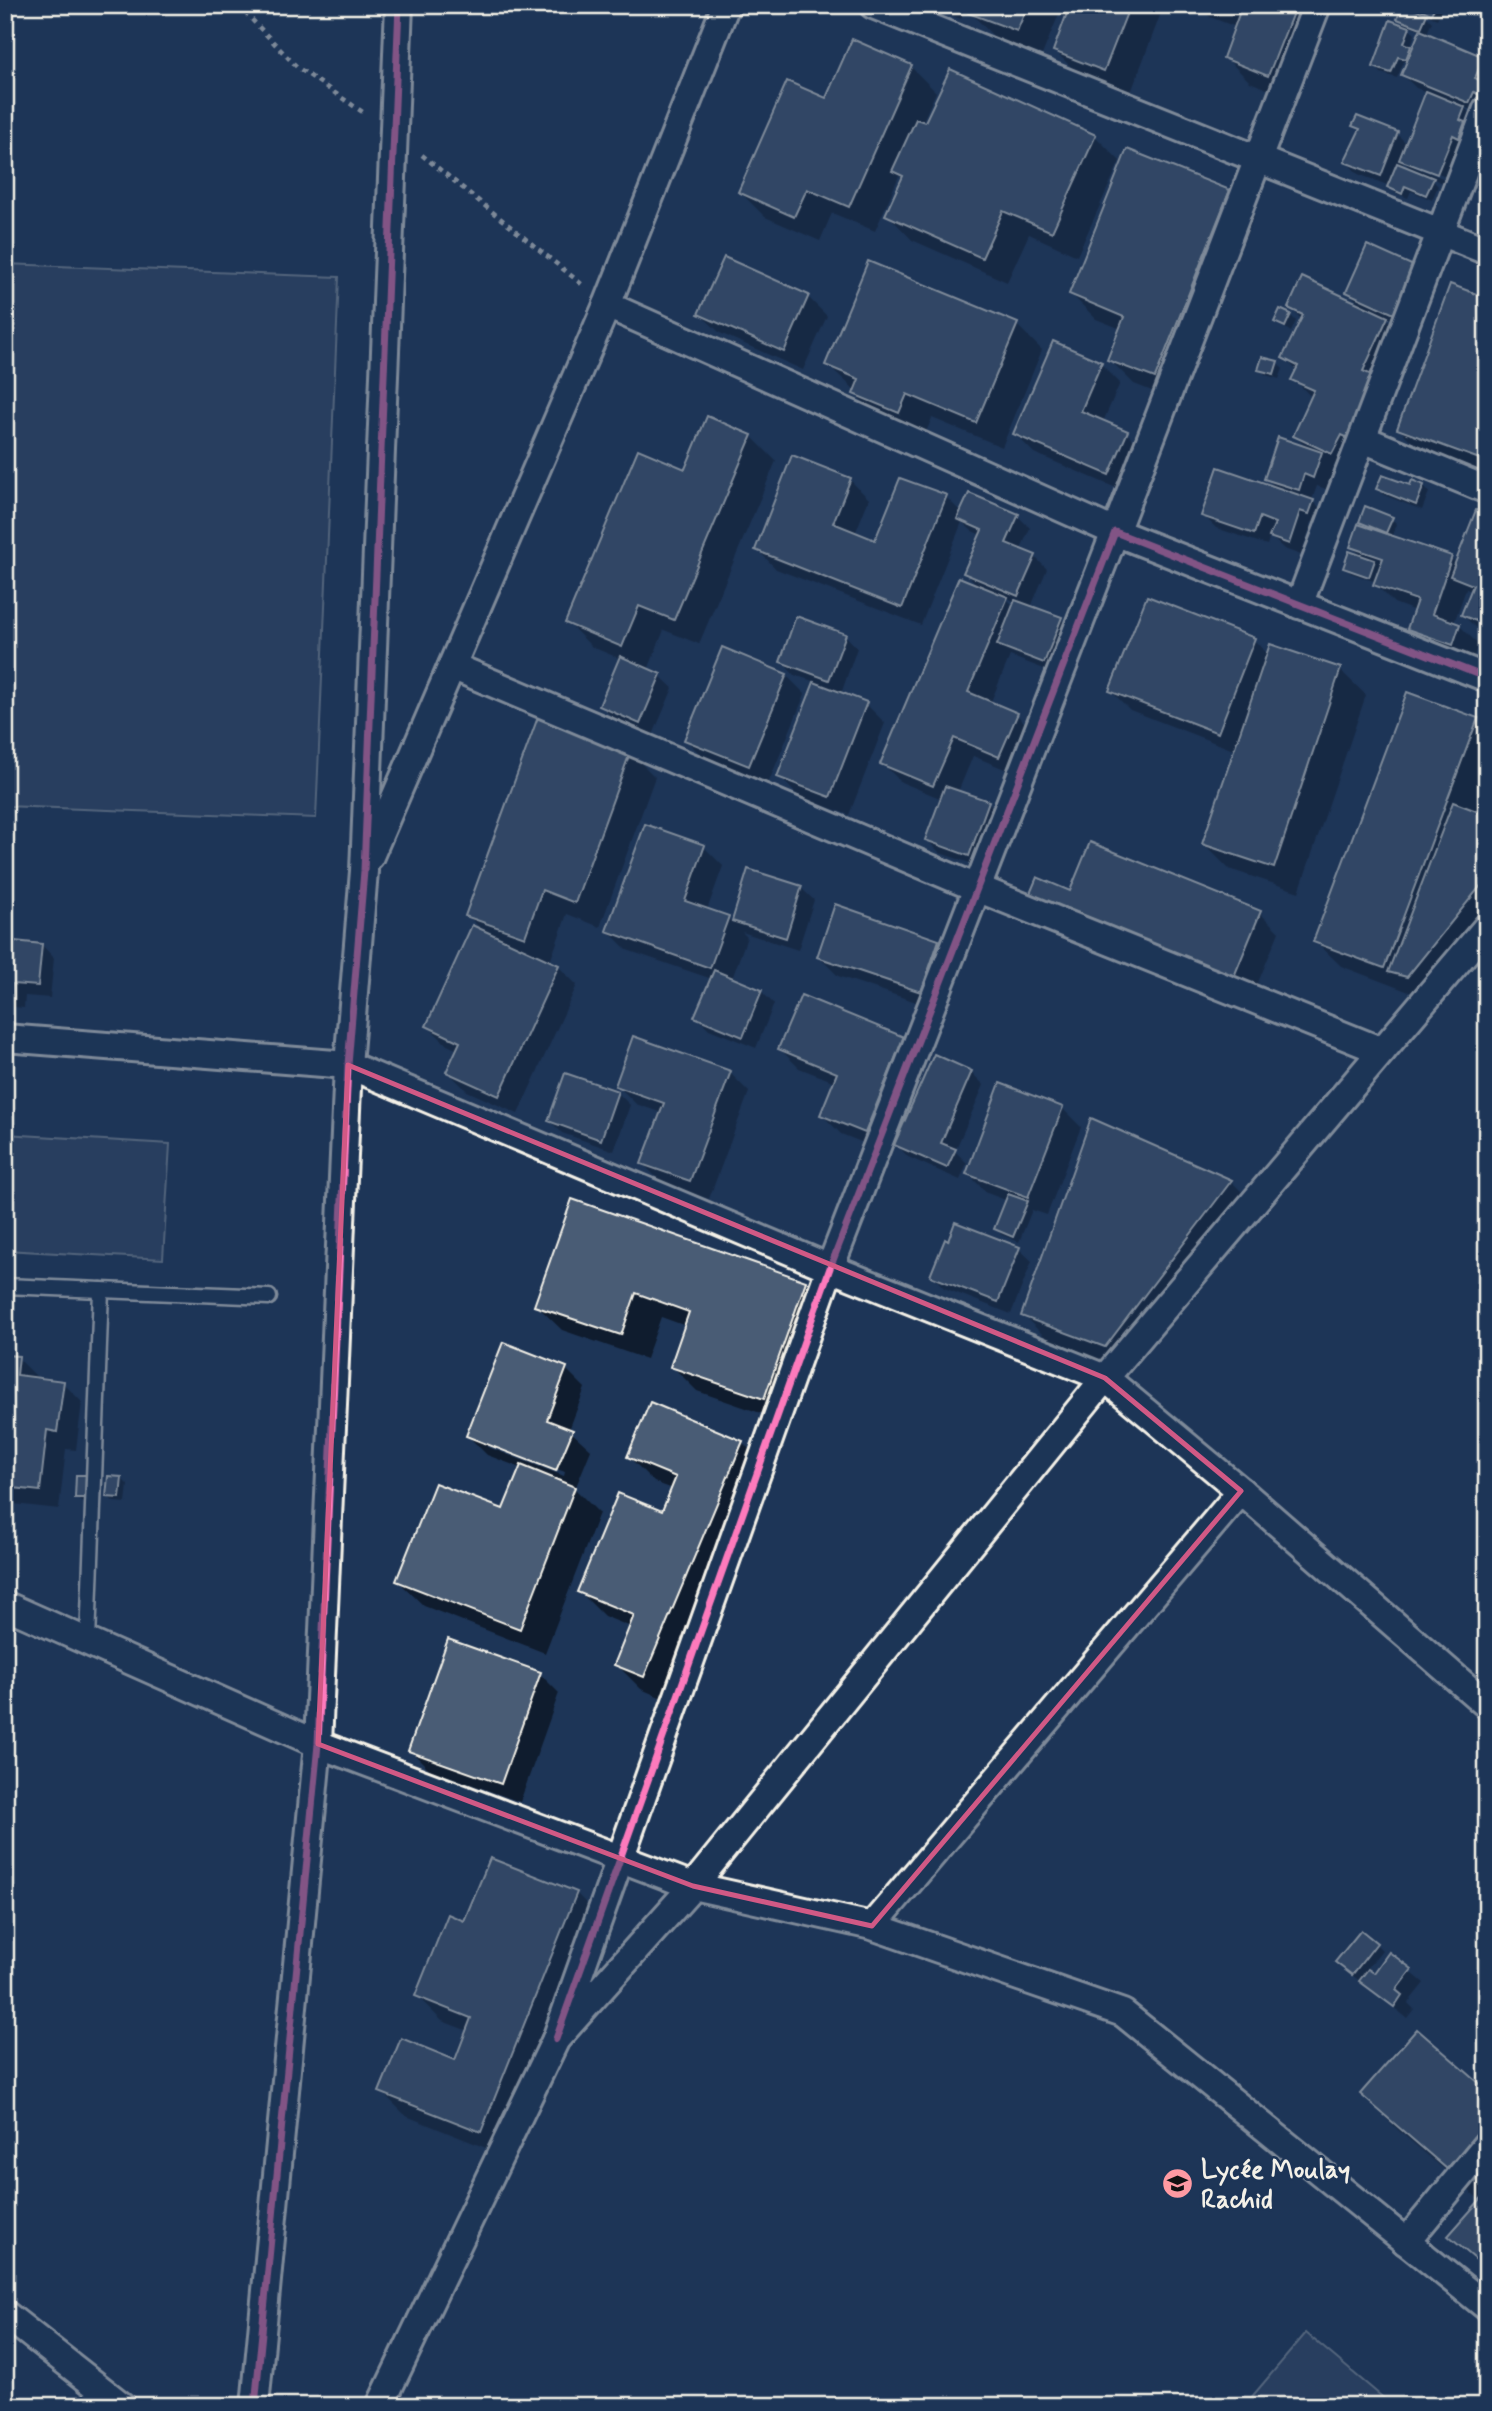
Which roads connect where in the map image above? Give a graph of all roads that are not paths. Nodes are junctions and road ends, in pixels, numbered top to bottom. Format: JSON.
{"nodes":[{"id":1,"x":398,"y":5,"type":"edge"},
{"id":2,"x":726,"y":5,"type":"edge"},
{"id":3,"x":873,"y":5,"type":"edge"},
{"id":4,"x":1317,"y":5,"type":"edge"},
{"id":5,"x":1487,"y":109,"type":"edge"},
{"id":6,"x":1257,"y":161,"type":"junction"},
{"id":7,"x":1441,"y":233,"type":"junction"},
{"id":8,"x":1487,"y":251,"type":"edge"},
{"id":9,"x":607,"y":305,"type":"junction"},
{"id":10,"x":1363,"y":439,"type":"junction"},
{"id":11,"x":1487,"y":490,"type":"edge"},
{"id":12,"x":1115,"y":532,"type":"junction"},
{"id":13,"x":1299,"y":605,"type":"junction"},
{"id":14,"x":452,"y":666,"type":"junction"},
{"id":15,"x":1487,"y":678,"type":"edge"},
{"id":16,"x":364,"y":871,"type":"junction"},
{"id":17,"x":977,"y":888,"type":"junction"},
{"id":18,"x":1487,"y":927,"type":"edge"},
{"id":19,"x":5,"y":1038,"type":"edge"},
{"id":20,"x":1382,"y":1051,"type":"junction"},
{"id":21,"x":348,"y":1065,"type":"junction"},
{"id":22,"x":830,"y":1268,"type":"junction"},
{"id":23,"x":5,"y":1286,"type":"edge"},
{"id":24,"x":101,"y":1290,"type":"junction"},
{"id":25,"x":269,"y":1297,"type":"dead end"},
{"id":26,"x":1105,"y":1378,"type":"junction"},
{"id":27,"x":1241,"y":1491,"type":"junction"},
{"id":28,"x":5,"y":1605,"type":"edge"},
{"id":29,"x":88,"y":1641,"type":"junction"},
{"id":30,"x":1487,"y":1705,"type":"edge"},
{"id":31,"x":318,"y":1744,"type":"junction"},
{"id":32,"x":620,"y":1859,"type":"junction"},
{"id":33,"x":693,"y":1886,"type":"junction"},
{"id":34,"x":872,"y":1926,"type":"junction"},
{"id":35,"x":556,"y":2039,"type":"junction"},
{"id":36,"x":1487,"y":2144,"type":"edge"},
{"id":37,"x":1406,"y":2242,"type":"junction"},
{"id":38,"x":1487,"y":2307,"type":"edge"},
{"id":39,"x":5,"y":2314,"type":"edge"},
{"id":40,"x":122,"y":2406,"type":"edge"},
{"id":41,"x":255,"y":2406,"type":"edge"},
{"id":42,"x":380,"y":2406,"type":"edge"}],
"edges":[{"from":1,"to":16,"type":"street"},
{"from":2,"to":9,"type":"street"},
{"from":3,"to":6,"type":"street"},
{"from":4,"to":6,"type":"street"},
{"from":5,"to":7,"type":"street"},
{"from":6,"to":7,"type":"street"},
{"from":6,"to":12,"type":"street"},
{"from":7,"to":8,"type":"street"},
{"from":7,"to":10,"type":"street"},
{"from":9,"to":12,"type":"street"},
{"from":9,"to":14,"type":"street"},
{"from":10,"to":11,"type":"street"},
{"from":10,"to":13,"type":"street"},
{"from":12,"to":13,"type":"street"},
{"from":12,"to":17,"type":"street"},
{"from":13,"to":15,"type":"street"},
{"from":14,"to":16,"type":"street"},
{"from":14,"to":17,"type":"street"},
{"from":16,"to":21,"type":"street"},
{"from":17,"to":20,"type":"street"},
{"from":17,"to":22,"type":"street"},
{"from":18,"to":20,"type":"street"},
{"from":19,"to":21,"type":"street"},
{"from":20,"to":26,"type":"street"},
{"from":21,"to":22,"type":"street"},
{"from":21,"to":31,"type":"street"},
{"from":22,"to":26,"type":"street"},
{"from":22,"to":32,"type":"street"},
{"from":23,"to":24,"type":"lane"},
{"from":24,"to":25,"type":"lane"},
{"from":24,"to":29,"type":"lane"},
{"from":26,"to":27,"type":"street"},
{"from":26,"to":33,"type":"street"},
{"from":27,"to":30,"type":"street"},
{"from":27,"to":34,"type":"street"},
{"from":28,"to":29,"type":"street"},
{"from":29,"to":31,"type":"street"},
{"from":31,"to":32,"type":"street"},
{"from":31,"to":41,"type":"street"},
{"from":32,"to":33,"type":"street"},
{"from":32,"to":35,"type":"street"},
{"from":33,"to":34,"type":"street"},
{"from":33,"to":35,"type":"street"},
{"from":34,"to":37,"type":"street"},
{"from":35,"to":42,"type":"street"},
{"from":36,"to":37,"type":"street"},
{"from":37,"to":38,"type":"street"},
{"from":39,"to":40,"type":"street"}]}
